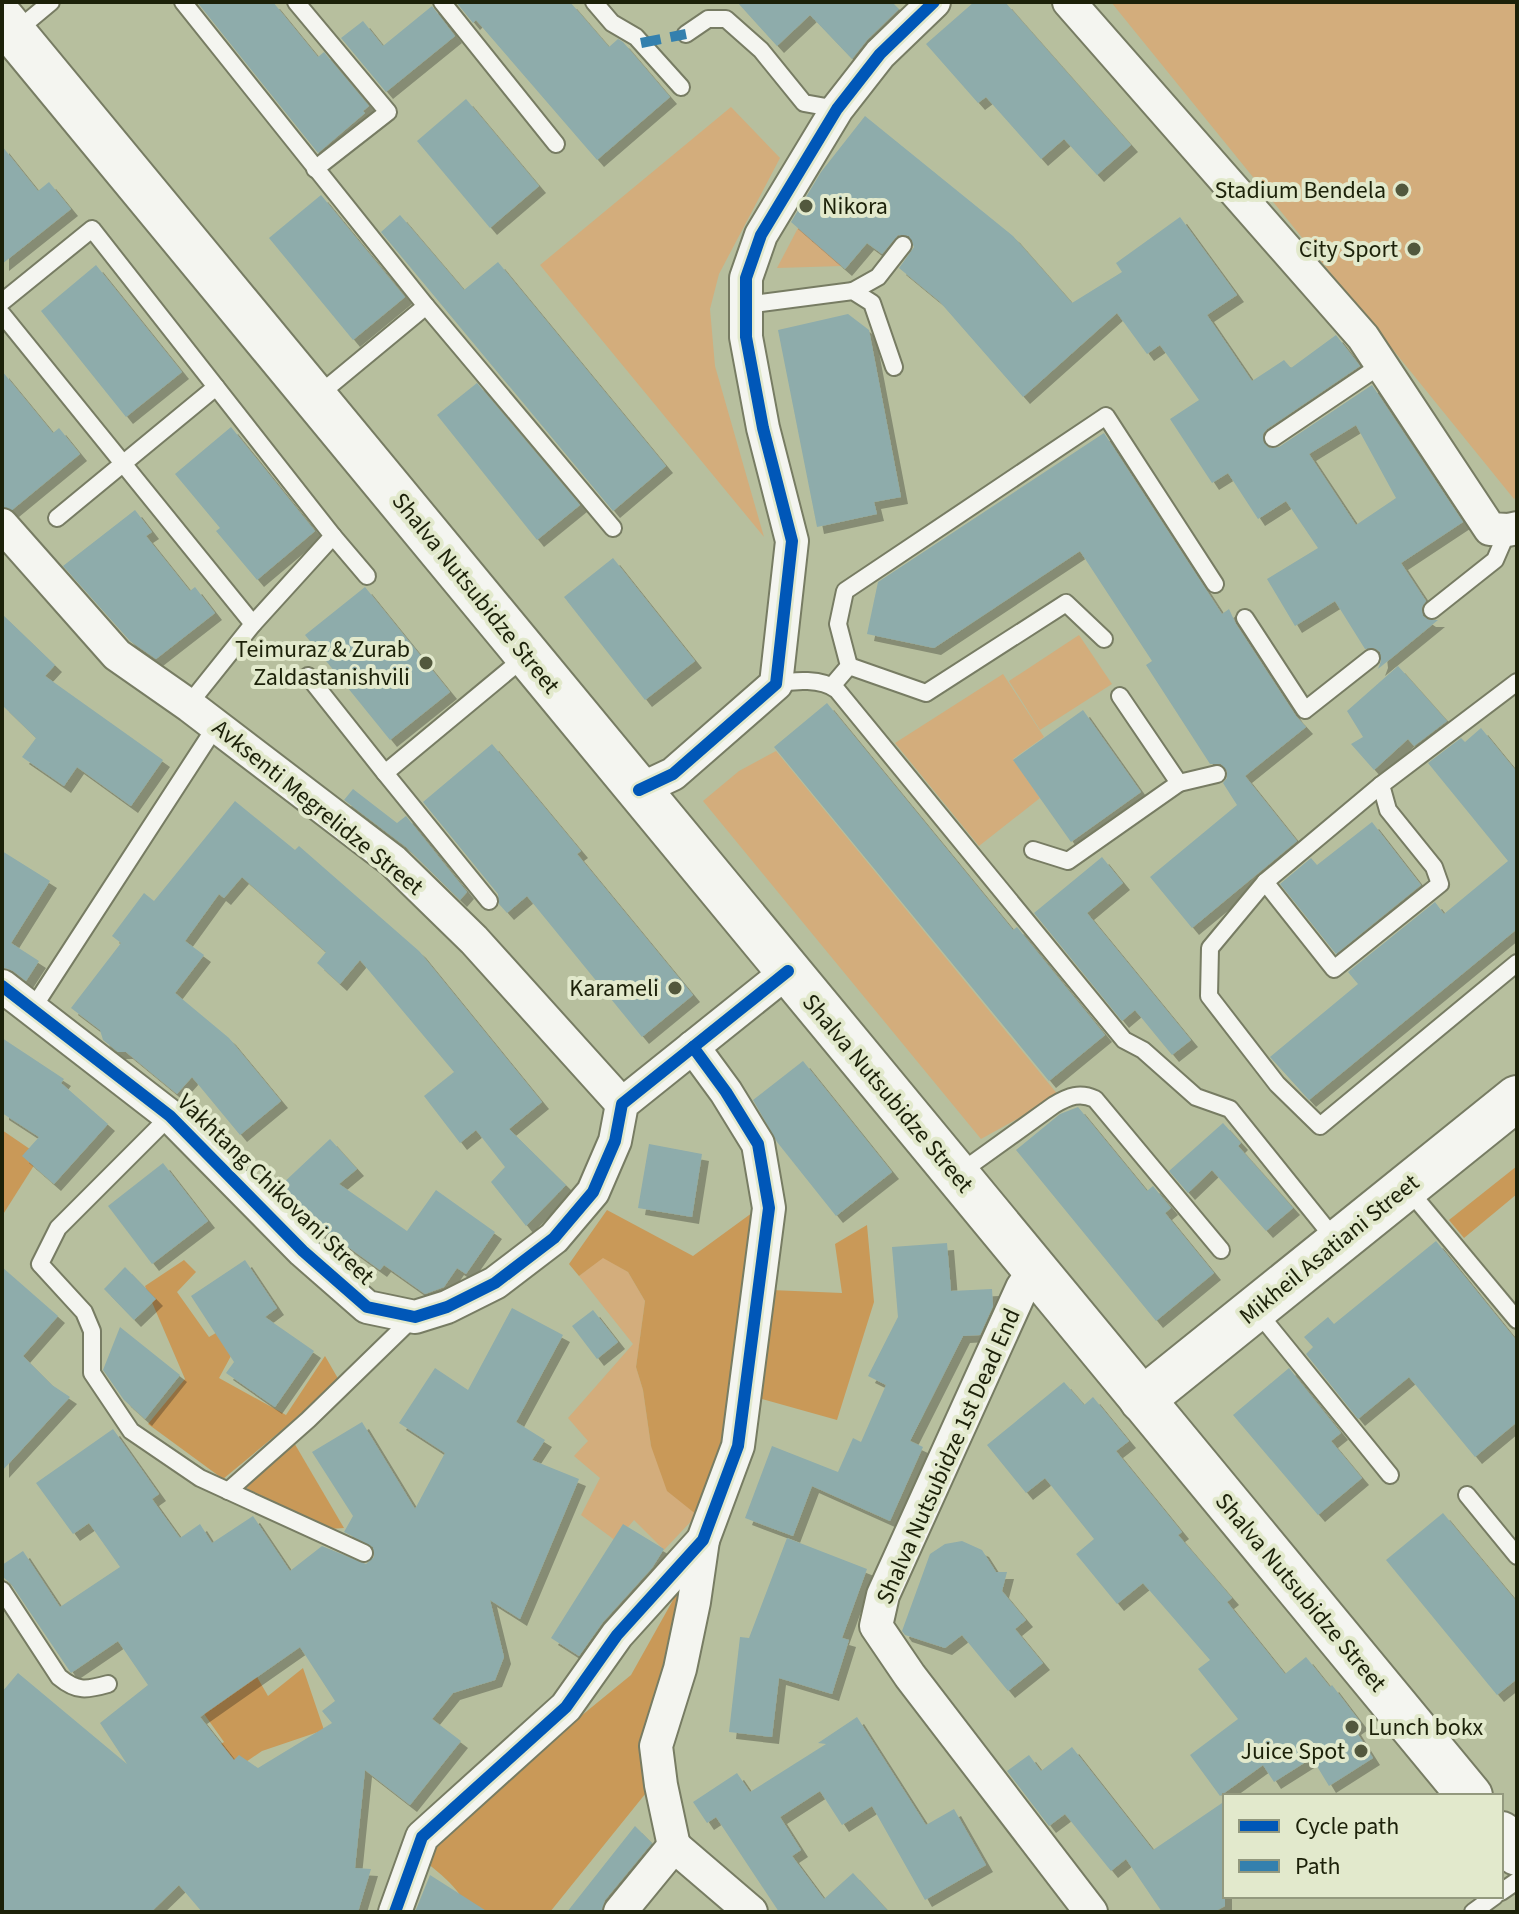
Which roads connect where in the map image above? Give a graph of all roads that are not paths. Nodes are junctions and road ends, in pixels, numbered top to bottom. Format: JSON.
{"nodes":[{"id":1,"x":51,"y":2,"type":"edge"},
{"id":2,"x":183,"y":2,"type":"edge"},
{"id":3,"x":296,"y":2,"type":"edge"},
{"id":4,"x":442,"y":2,"type":"edge"},
{"id":5,"x":594,"y":2,"type":"edge"},
{"id":6,"x":934,"y":2,"type":"edge"},
{"id":7,"x":1069,"y":2,"type":"edge"},
{"id":8,"x":8,"y":26,"type":"edge"},
{"id":9,"x":686,"y":34,"type":"dead end"},
{"id":10,"x":681,"y":87,"type":"dead end"},
{"id":11,"x":837,"y":109,"type":"junction"},
{"id":12,"x":556,"y":144,"type":"dead end"},
{"id":13,"x":315,"y":169,"type":"junction"},
{"id":14,"x":903,"y":245,"type":"dead end"},
{"id":15,"x":853,"y":291,"type":"junction"},
{"id":16,"x":2,"y":302,"type":"edge"},
{"id":17,"x":746,"y":305,"type":"junction"},
{"id":18,"x":426,"y":306,"type":"junction"},
{"id":19,"x":2,"y":314,"type":"edge"},
{"id":20,"x":1381,"y":365,"type":"junction"},
{"id":21,"x":894,"y":367,"type":"dead end"},
{"id":22,"x":216,"y":387,"type":"junction"},
{"id":23,"x":315,"y":397,"type":"junction"},
{"id":24,"x":1273,"y":438,"type":"dead end"},
{"id":25,"x":123,"y":463,"type":"junction"},
{"id":26,"x":57,"y":518,"type":"dead end"},
{"id":27,"x":2,"y":525,"type":"edge"},
{"id":28,"x":613,"y":528,"type":"dead end"},
{"id":29,"x":1513,"y":529,"type":"edge"},
{"id":30,"x":333,"y":536,"type":"junction"},
{"id":31,"x":367,"y":576,"type":"dead end"},
{"id":32,"x":1215,"y":584,"type":"dead end"},
{"id":33,"x":1432,"y":610,"type":"dead end"},
{"id":34,"x":1245,"y":618,"type":"dead end"},
{"id":35,"x":253,"y":624,"type":"junction"},
{"id":36,"x":1104,"y":639,"type":"dead end"},
{"id":37,"x":527,"y":655,"type":"junction"},
{"id":38,"x":1371,"y":658,"type":"dead end"},
{"id":39,"x":849,"y":666,"type":"junction"},
{"id":40,"x":308,"y":676,"type":"dead end"},
{"id":41,"x":1517,"y":682,"type":"edge"},
{"id":42,"x":776,"y":684,"type":"junction"},
{"id":43,"x":832,"y":686,"type":"junction"},
{"id":44,"x":1120,"y":696,"type":"dead end"},
{"id":45,"x":190,"y":706,"type":"junction"},
{"id":46,"x":216,"y":726,"type":"junction"},
{"id":47,"x":385,"y":773,"type":"junction"},
{"id":48,"x":1217,"y":774,"type":"dead end"},
{"id":49,"x":1179,"y":783,"type":"junction"},
{"id":50,"x":1381,"y":785,"type":"junction"},
{"id":51,"x":639,"y":790,"type":"junction"},
{"id":52,"x":1033,"y":850,"type":"dead end"},
{"id":53,"x":1265,"y":882,"type":"junction"},
{"id":54,"x":489,"y":901,"type":"dead end"},
{"id":55,"x":1515,"y":968,"type":"edge"},
{"id":56,"x":788,"y":971,"type":"junction"},
{"id":57,"x":2,"y":986,"type":"edge"},
{"id":58,"x":33,"y":1008,"type":"junction"},
{"id":59,"x":693,"y":1047,"type":"junction"},
{"id":60,"x":1517,"y":1098,"type":"edge"},
{"id":61,"x":622,"y":1104,"type":"junction"},
{"id":62,"x":170,"y":1116,"type":"junction"},
{"id":63,"x":957,"y":1175,"type":"junction"},
{"id":64,"x":1406,"y":1187,"type":"junction"},
{"id":65,"x":1338,"y":1243,"type":"junction"},
{"id":66,"x":1221,"y":1250,"type":"dead end"},
{"id":67,"x":1035,"y":1269,"type":"junction"},
{"id":68,"x":1255,"y":1309,"type":"junction"},
{"id":69,"x":415,"y":1317,"type":"junction"},
{"id":70,"x":1517,"y":1320,"type":"edge"},
{"id":71,"x":1142,"y":1400,"type":"junction"},
{"id":72,"x":1390,"y":1475,"type":"dead end"},
{"id":73,"x":228,"y":1491,"type":"junction"},
{"id":74,"x":1467,"y":1495,"type":"dead end"},
{"id":75,"x":703,"y":1540,"type":"junction"},
{"id":76,"x":364,"y":1553,"type":"dead end"},
{"id":77,"x":1517,"y":1556,"type":"edge"},
{"id":78,"x":2,"y":1590,"type":"edge"},
{"id":79,"x":108,"y":1684,"type":"dead end"},
{"id":80,"x":1468,"y":1794,"type":"edge"},
{"id":81,"x":1503,"y":1836,"type":"edge"},
{"id":82,"x":674,"y":1846,"type":"junction"},
{"id":83,"x":1517,"y":1853,"type":"edge"},
{"id":84,"x":1492,"y":1898,"type":"edge"},
{"id":85,"x":395,"y":1912,"type":"edge"},
{"id":86,"x":620,"y":1912,"type":"edge"},
{"id":87,"x":751,"y":1912,"type":"edge"},
{"id":88,"x":1091,"y":1912,"type":"edge"},
{"id":89,"x":1473,"y":1912,"type":"edge"}],
"edges":[{"from":1,"to":8,"type":"lane"},
{"from":2,"to":13,"type":"lane"},
{"from":3,"to":13,"type":"lane"},
{"from":4,"to":12,"type":"lane"},
{"from":5,"to":10,"type":"lane"},
{"from":6,"to":11,"type":"street"},
{"from":7,"to":20,"type":"street"},
{"from":8,"to":23,"type":"main road","name":"Shalva Nutsubidze Street"},
{"from":9,"to":11,"type":"lane"},
{"from":11,"to":17,"type":"street"},
{"from":13,"to":18,"type":"lane"},
{"from":14,"to":15,"type":"lane"},
{"from":15,"to":17,"type":"lane"},
{"from":15,"to":21,"type":"lane"},
{"from":16,"to":22,"type":"lane"},
{"from":17,"to":42,"type":"street"},
{"from":18,"to":23,"type":"lane"},
{"from":18,"to":28,"type":"lane"},
{"from":19,"to":25,"type":"lane"},
{"from":20,"to":24,"type":"lane"},
{"from":20,"to":29,"type":"street"},
{"from":22,"to":25,"type":"lane"},
{"from":22,"to":30,"type":"lane"},
{"from":23,"to":37,"type":"main road","name":"Shalva Nutsubidze Street"},
{"from":25,"to":26,"type":"lane"},
{"from":25,"to":35,"type":"lane"},
{"from":27,"to":45,"type":"street","name":"Avksenti Megrelidze Street"},
{"from":29,"to":33,"type":"lane"},
{"from":30,"to":31,"type":"lane"},
{"from":30,"to":35,"type":"lane"},
{"from":32,"to":39,"type":"lane"},
{"from":34,"to":38,"type":"lane"},
{"from":35,"to":45,"type":"lane"},
{"from":36,"to":39,"type":"lane"},
{"from":37,"to":47,"type":"lane"},
{"from":37,"to":51,"type":"main road","name":"Shalva Nutsubidze Street"},
{"from":39,"to":43,"type":"lane"},
{"from":40,"to":47,"type":"lane"},
{"from":41,"to":50,"type":"lane"},
{"from":42,"to":43,"type":"lane"},
{"from":42,"to":51,"type":"street"},
{"from":43,"to":65,"type":"lane"},
{"from":44,"to":49,"type":"lane"},
{"from":45,"to":46,"type":"street","name":"Avksenti Megrelidze Street"},
{"from":46,"to":58,"type":"lane"},
{"from":46,"to":61,"type":"street","name":"Avksenti Megrelidze Street"},
{"from":47,"to":54,"type":"lane"},
{"from":48,"to":49,"type":"lane"},
{"from":49,"to":52,"type":"lane"},
{"from":50,"to":53,"type":"lane"},
{"from":50,"to":53,"type":"lane"},
{"from":51,"to":56,"type":"main road","name":"Shalva Nutsubidze Street"},
{"from":53,"to":55,"type":"lane"},
{"from":56,"to":59,"type":"street"},
{"from":56,"to":63,"type":"main road","name":"Shalva Nutsubidze Street"},
{"from":57,"to":58,"type":"street","name":"Vakhtang Chikovani Street"},
{"from":58,"to":62,"type":"street","name":"Vakhtang Chikovani Street"},
{"from":59,"to":61,"type":"street"},
{"from":59,"to":75,"type":"street"},
{"from":60,"to":64,"type":"main road","name":"Mikheil Asatiani Street"},
{"from":61,"to":69,"type":"street"},
{"from":62,"to":69,"type":"street","name":"Vakhtang Chikovani Street"},
{"from":62,"to":73,"type":"lane"},
{"from":63,"to":66,"type":"lane"},
{"from":63,"to":67,"type":"main road","name":"Shalva Nutsubidze Street"},
{"from":64,"to":65,"type":"main road","name":"Mikheil Asatiani Street"},
{"from":64,"to":70,"type":"lane"},
{"from":65,"to":68,"type":"main road","name":"Mikheil Asatiani Street"},
{"from":67,"to":71,"type":"main road","name":"Shalva Nutsubidze Street"},
{"from":67,"to":88,"type":"street","name":"Shalva Nutsubidze 1st Dead End"},
{"from":68,"to":71,"type":"main road","name":"Mikheil Asatiani Street"},
{"from":68,"to":72,"type":"lane"},
{"from":69,"to":73,"type":"lane"},
{"from":71,"to":80,"type":"main road","name":"Shalva Nutsubidze Street"},
{"from":73,"to":76,"type":"lane"},
{"from":74,"to":77,"type":"lane"},
{"from":75,"to":82,"type":"street"},
{"from":75,"to":85,"type":"street"},
{"from":78,"to":79,"type":"lane"},
{"from":81,"to":83,"type":"main road"},
{"from":82,"to":86,"type":"street"},
{"from":82,"to":87,"type":"street"},
{"from":84,"to":89,"type":"lane"}]}
